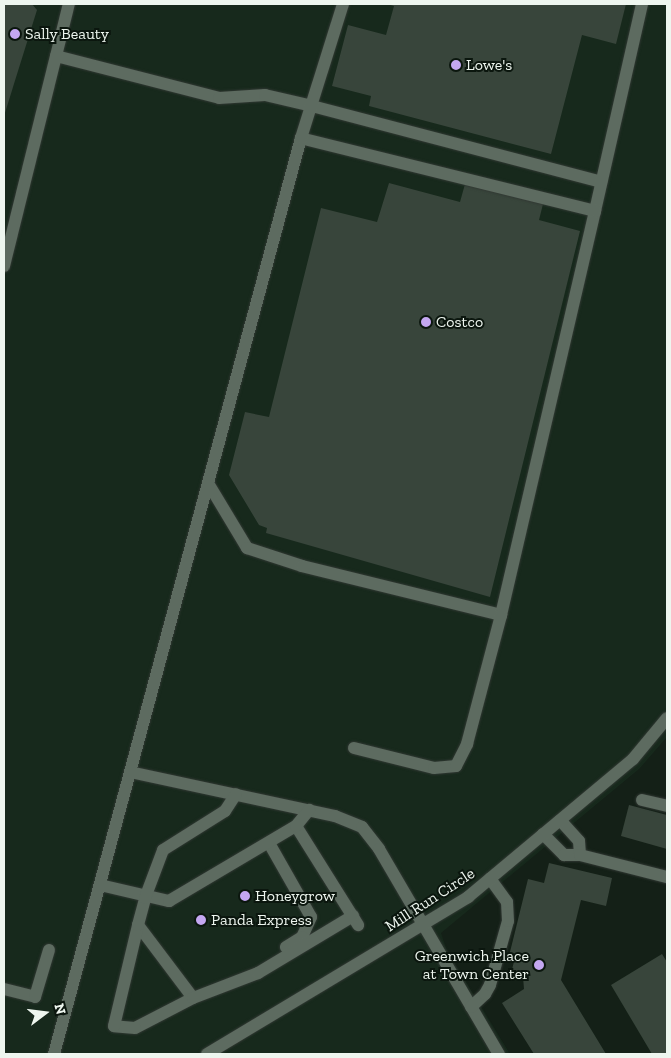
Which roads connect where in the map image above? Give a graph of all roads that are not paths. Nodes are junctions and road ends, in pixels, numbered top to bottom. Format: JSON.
{"nodes":[{"id":1,"x":69,"y":4,"type":"edge"},
{"id":2,"x":343,"y":4,"type":"edge"},
{"id":3,"x":642,"y":4,"type":"edge"},
{"id":4,"x":56,"y":56,"type":"junction"},
{"id":5,"x":312,"y":106,"type":"junction"},
{"id":6,"x":301,"y":138,"type":"junction"},
{"id":7,"x":601,"y":182,"type":"junction"},
{"id":8,"x":596,"y":211,"type":"junction"},
{"id":9,"x":4,"y":266,"type":"edge"},
{"id":10,"x":208,"y":483,"type":"junction"},
{"id":11,"x":501,"y":615,"type":"junction"},
{"id":12,"x":667,"y":718,"type":"edge"},
{"id":13,"x":354,"y":748,"type":"dead end"},
{"id":14,"x":130,"y":772,"type":"junction"},
{"id":15,"x":236,"y":794,"type":"junction"},
{"id":16,"x":642,"y":800,"type":"dead end"},
{"id":17,"x":667,"y":806,"type":"edge"},
{"id":18,"x":310,"y":810,"type":"junction"},
{"id":19,"x":560,"y":820,"type":"junction"},
{"id":20,"x":296,"y":826,"type":"junction"},
{"id":21,"x":543,"y":834,"type":"junction"},
{"id":22,"x":268,"y":843,"type":"junction"},
{"id":23,"x":580,"y":855,"type":"junction"},
{"id":24,"x":667,"y":877,"type":"edge"},
{"id":25,"x":490,"y":879,"type":"junction"},
{"id":26,"x":100,"y":885,"type":"junction"},
{"id":27,"x":145,"y":898,"type":"junction"},
{"id":28,"x":138,"y":925,"type":"junction"},
{"id":29,"x":424,"y":926,"type":"junction"},
{"id":30,"x":49,"y":950,"type":"dead end"},
{"id":31,"x":264,"y":970,"type":"junction"},
{"id":32,"x":4,"y":989,"type":"edge"},
{"id":33,"x":194,"y":998,"type":"junction"},
{"id":34,"x":471,"y":1007,"type":"junction"},
{"id":35,"x":54,"y":1054,"type":"edge"},
{"id":36,"x":207,"y":1054,"type":"edge"},
{"id":37,"x":500,"y":1054,"type":"edge"}],
"edges":[{"from":1,"to":4,"type":"street"},
{"from":2,"to":5,"type":"street"},
{"from":3,"to":7,"type":"street"},
{"from":4,"to":5,"type":"street"},
{"from":4,"to":9,"type":"street"},
{"from":5,"to":6,"type":"street"},
{"from":5,"to":7,"type":"street"},
{"from":6,"to":8,"type":"street"},
{"from":6,"to":10,"type":"street"},
{"from":7,"to":8,"type":"street"},
{"from":8,"to":11,"type":"street"},
{"from":10,"to":11,"type":"street"},
{"from":10,"to":14,"type":"street"},
{"from":11,"to":13,"type":"street"},
{"from":12,"to":19,"type":"street","name":"Mill Run Circle"},
{"from":14,"to":15,"type":"street"},
{"from":14,"to":26,"type":"street"},
{"from":15,"to":18,"type":"street"},
{"from":15,"to":27,"type":"street"},
{"from":16,"to":17,"type":"street"},
{"from":18,"to":20,"type":"street"},
{"from":18,"to":29,"type":"street"},
{"from":19,"to":21,"type":"street","name":"Mill Run Circle"},
{"from":19,"to":23,"type":"street"},
{"from":20,"to":22,"type":"street"},
{"from":20,"to":31,"type":"street"},
{"from":21,"to":23,"type":"street"},
{"from":21,"to":25,"type":"street","name":"Mill Run Circle"},
{"from":22,"to":27,"type":"street"},
{"from":22,"to":31,"type":"street"},
{"from":23,"to":24,"type":"street"},
{"from":25,"to":29,"type":"street","name":"Mill Run Circle"},
{"from":25,"to":34,"type":"street"},
{"from":26,"to":27,"type":"street"},
{"from":26,"to":35,"type":"street"},
{"from":27,"to":28,"type":"street"},
{"from":28,"to":33,"type":"street"},
{"from":28,"to":33,"type":"street"},
{"from":29,"to":34,"type":"street"},
{"from":29,"to":36,"type":"street","name":"Mill Run Circle"},
{"from":30,"to":32,"type":"street"},
{"from":31,"to":33,"type":"street"},
{"from":34,"to":37,"type":"street"}]}
